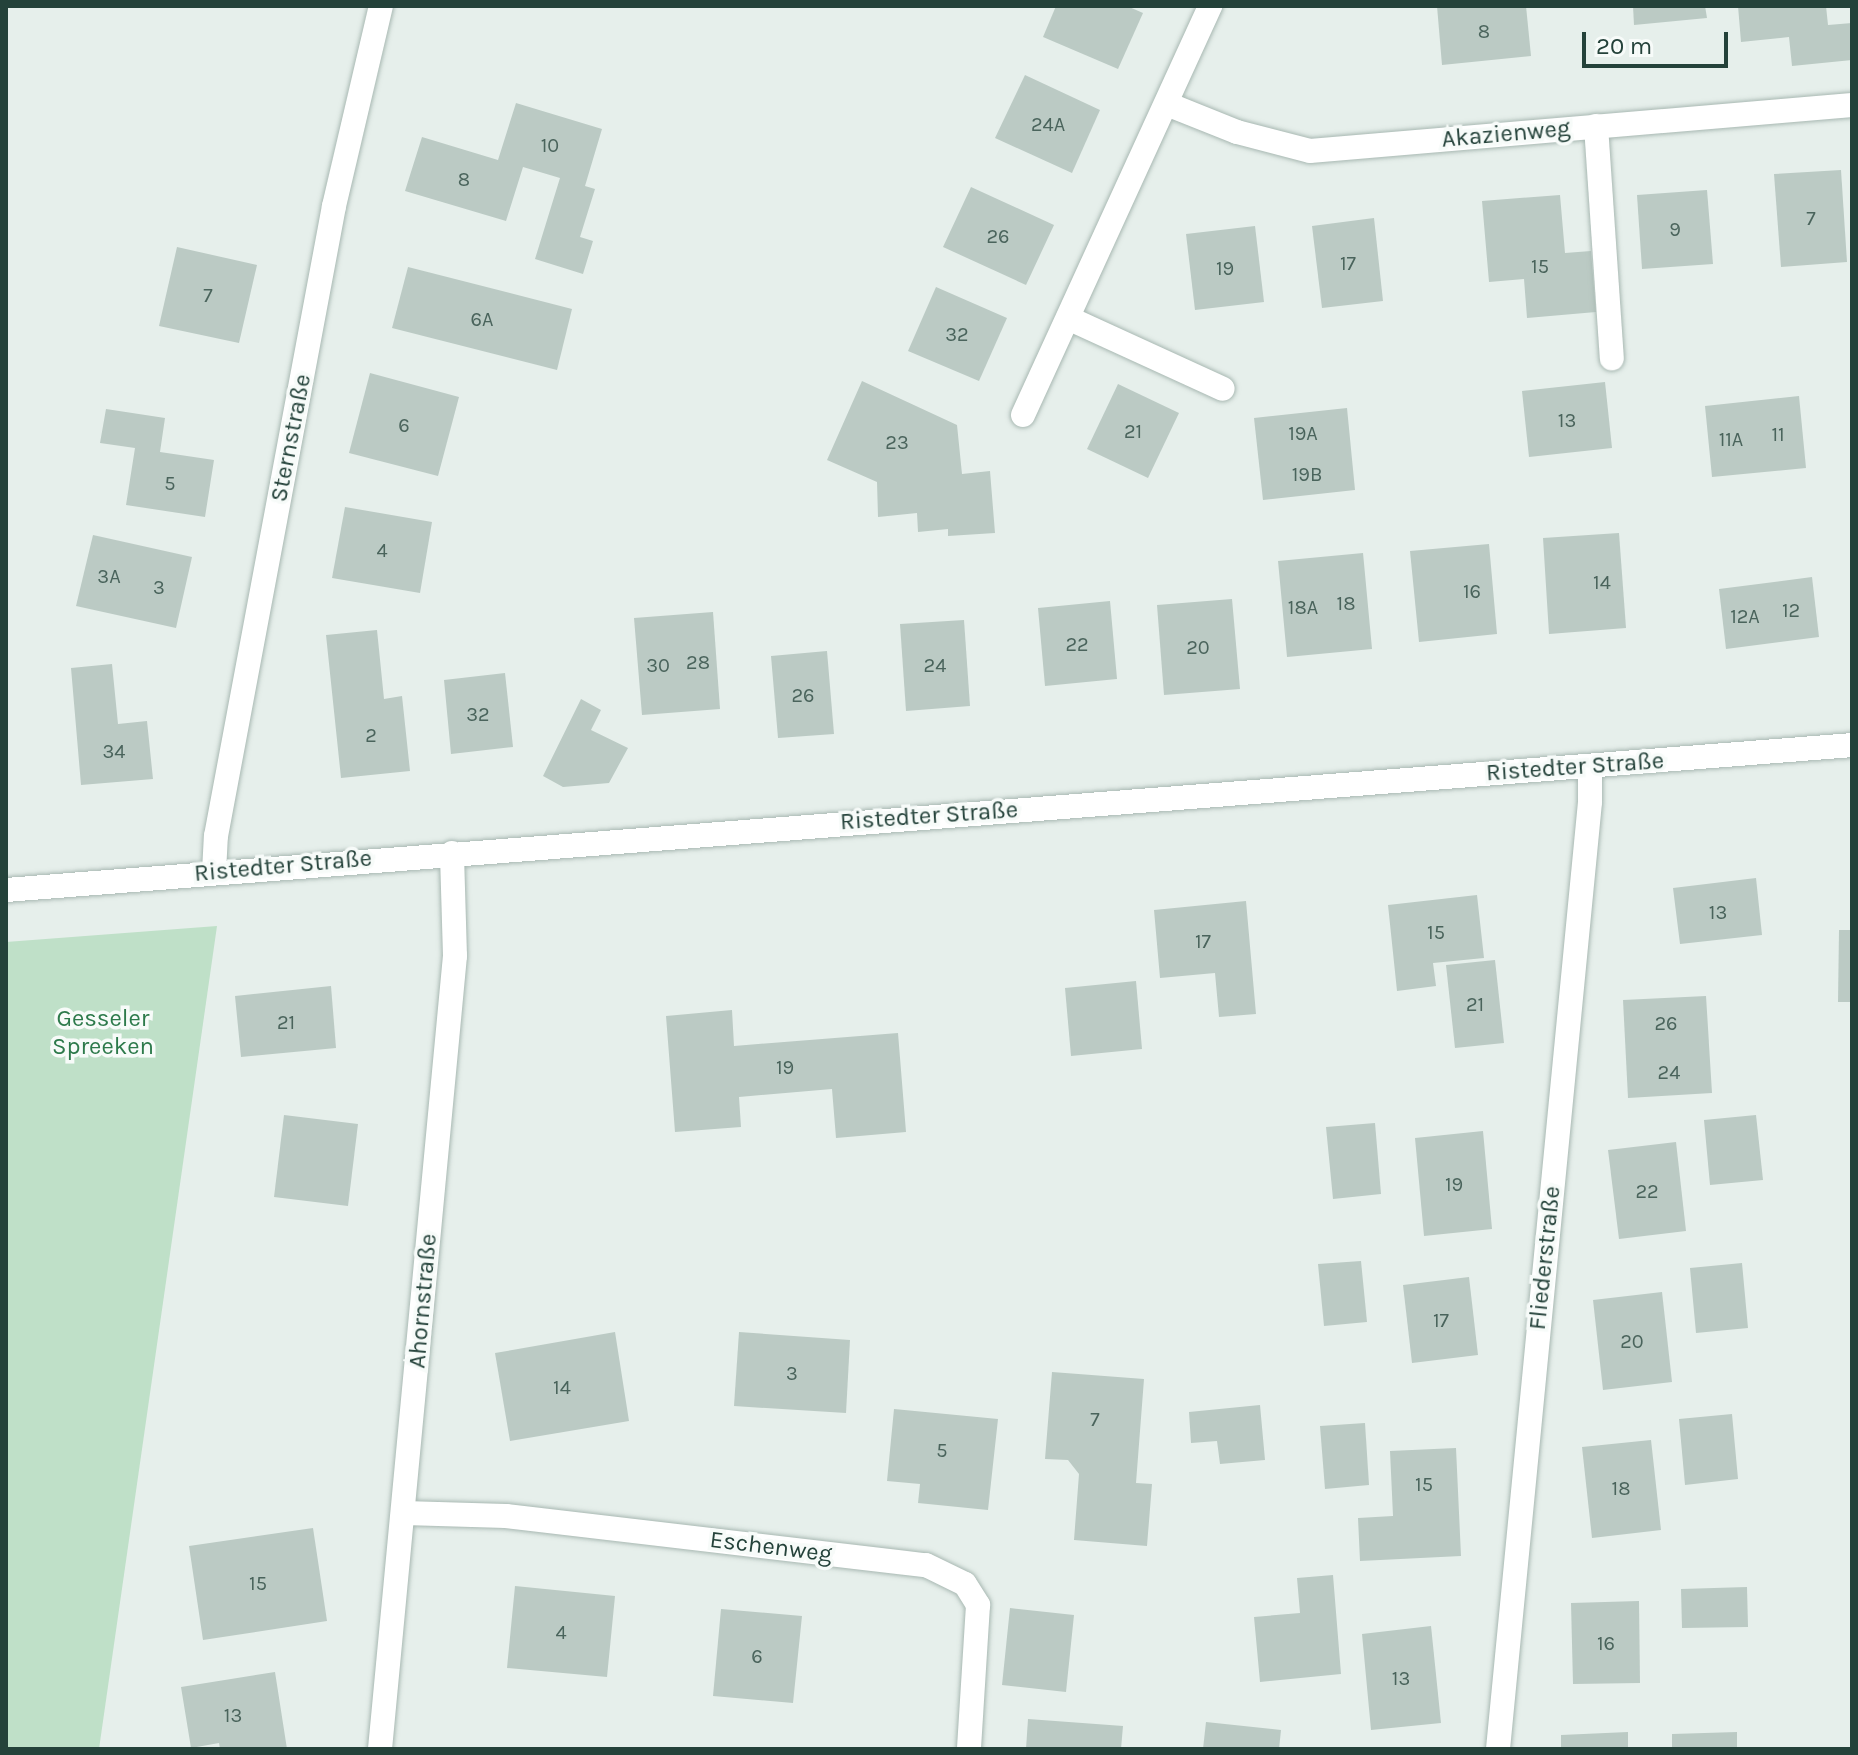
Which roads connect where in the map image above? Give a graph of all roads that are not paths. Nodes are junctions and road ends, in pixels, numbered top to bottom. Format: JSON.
{"nodes":[{"id":1,"x":381,"y":6,"type":"edge"},
{"id":2,"x":1210,"y":6,"type":"edge"},
{"id":3,"x":1167,"y":104,"type":"junction"},
{"id":4,"x":1852,"y":105,"type":"edge"},
{"id":5,"x":1596,"y":126,"type":"junction"},
{"id":6,"x":1068,"y":318,"type":"junction"},
{"id":7,"x":1612,"y":358,"type":"dead end"},
{"id":8,"x":1223,"y":389,"type":"dead end"},
{"id":9,"x":1023,"y":415,"type":"dead end"},
{"id":10,"x":1852,"y":745,"type":"edge"},
{"id":11,"x":1590,"y":766,"type":"junction"},
{"id":12,"x":452,"y":853,"type":"junction"},
{"id":13,"x":214,"y":872,"type":"junction"},
{"id":14,"x":6,"y":890,"type":"edge"},
{"id":15,"x":404,"y":1513,"type":"junction"},
{"id":16,"x":380,"y":1749,"type":"edge"},
{"id":17,"x":969,"y":1749,"type":"edge"},
{"id":18,"x":1498,"y":1749,"type":"edge"}],
"edges":[{"from":1,"to":13,"type":"street","name":"Sternstraße"},
{"from":2,"to":3,"type":"street"},
{"from":3,"to":5,"type":"street","name":"Akazienweg"},
{"from":3,"to":6,"type":"street"},
{"from":4,"to":5,"type":"street","name":"Akazienweg"},
{"from":5,"to":7,"type":"street"},
{"from":6,"to":8,"type":"street"},
{"from":6,"to":9,"type":"street"},
{"from":10,"to":11,"type":"street","name":"Ristedter Straße"},
{"from":11,"to":12,"type":"street","name":"Ristedter Straße"},
{"from":11,"to":18,"type":"street","name":"Fliederstraße"},
{"from":12,"to":13,"type":"street","name":"Ristedter Straße"},
{"from":12,"to":15,"type":"street","name":"Ahornstraße"},
{"from":13,"to":14,"type":"street","name":"Ristedter Straße"},
{"from":15,"to":16,"type":"street","name":"Ahornstraße"},
{"from":15,"to":17,"type":"street","name":"Eschenweg"}]}
